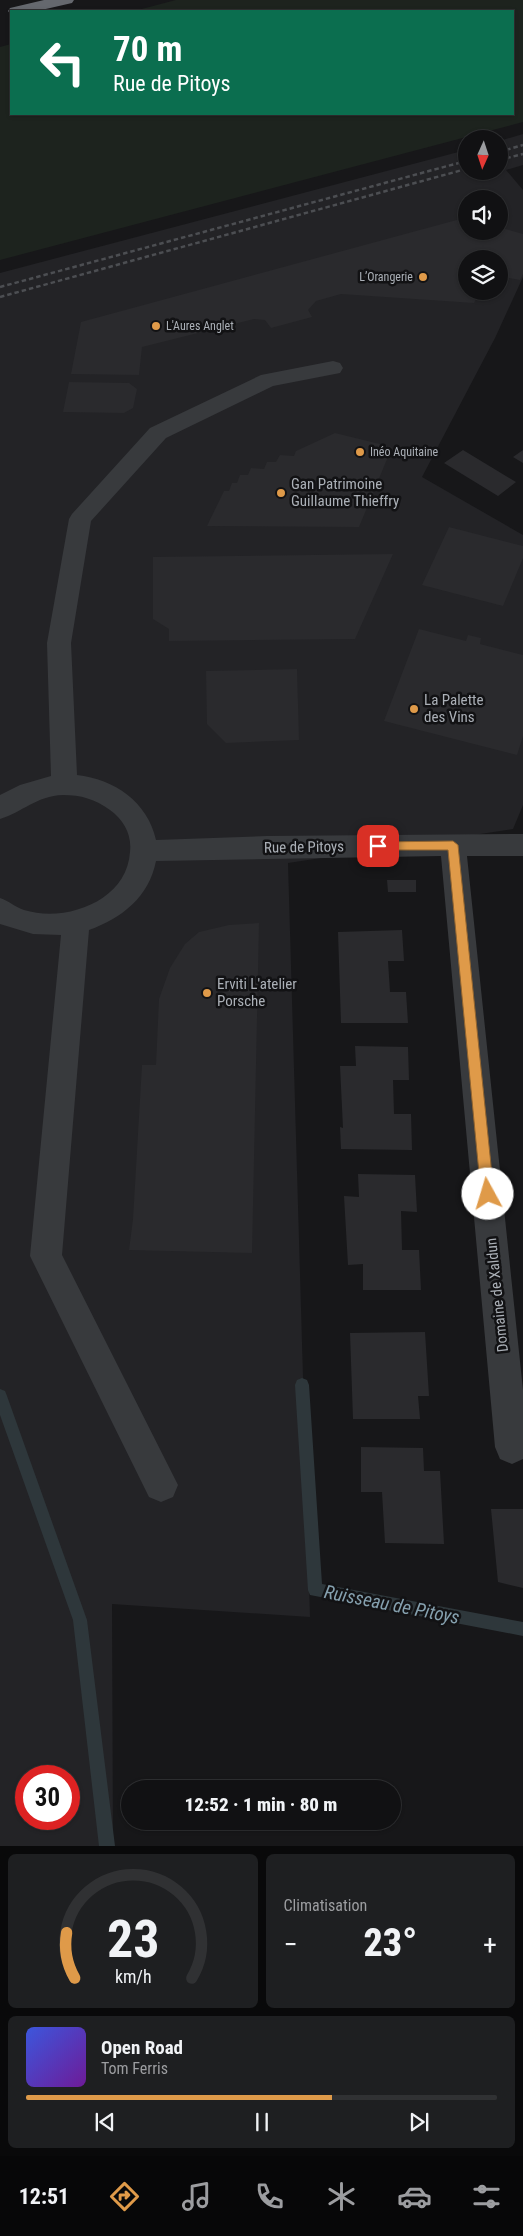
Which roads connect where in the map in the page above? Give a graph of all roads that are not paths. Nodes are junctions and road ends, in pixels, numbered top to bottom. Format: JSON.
{"nodes":[{"id":1,"x":66,"y":0,"type":"edge"},
{"id":2,"x":21,"y":10,"type":"edge"},
{"id":3,"x":333,"y":368,"type":"dead end"},
{"id":4,"x":64,"y":785,"type":"junction"},
{"id":5,"x":0,"y":809,"type":"edge"},
{"id":6,"x":453,"y":845,"type":"junction"},
{"id":7,"x":523,"y":845,"type":"edge"},
{"id":8,"x":146,"y":851,"type":"junction"},
{"id":9,"x":0,"y":909,"type":"edge"},
{"id":10,"x":76,"y":922,"type":"junction"},
{"id":11,"x":512,"y":1447,"type":"dead end"},
{"id":12,"x":161,"y":1485,"type":"dead end"}],
"edges":[{"from":1,"to":2,"type":"highway"},
{"from":3,"to":4,"type":"street"},
{"from":4,"to":5,"type":"street"},
{"from":4,"to":8,"type":"street"},
{"from":6,"to":7,"type":"street","name":"Rue de Pitoys"},
{"from":6,"to":8,"type":"street","name":"Rue de Pitoys"},
{"from":6,"to":11,"type":"street","name":"Domaine de Xaldun"},
{"from":8,"to":10,"type":"street"},
{"from":9,"to":10,"type":"street"},
{"from":10,"to":12,"type":"street"}]}
